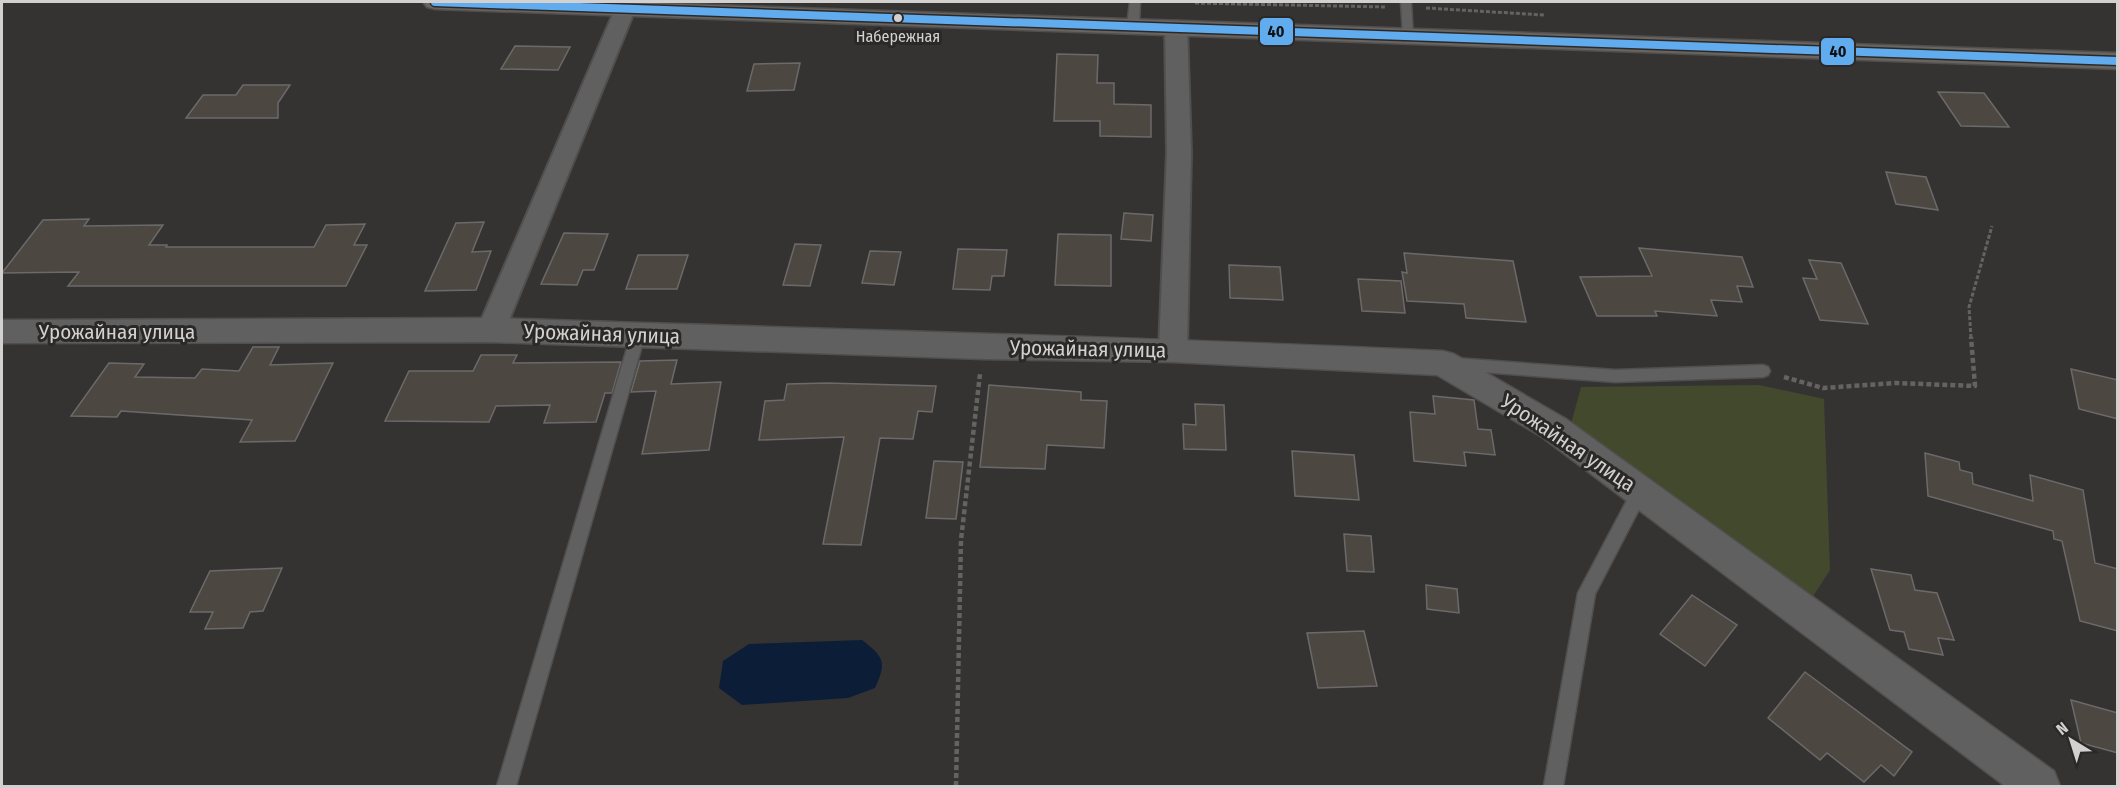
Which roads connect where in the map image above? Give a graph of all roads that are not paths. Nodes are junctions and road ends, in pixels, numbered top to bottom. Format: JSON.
{"nodes":[{"id":1,"x":435,"y":2,"type":"edge"},
{"id":2,"x":1134,"y":2,"type":"edge"},
{"id":3,"x":1406,"y":2,"type":"edge"},
{"id":4,"x":626,"y":7,"type":"junction"},
{"id":5,"x":745,"y":7,"type":"edge"},
{"id":6,"x":1132,"y":26,"type":"junction"},
{"id":7,"x":1176,"y":27,"type":"junction"},
{"id":8,"x":1409,"y":35,"type":"junction"},
{"id":9,"x":2118,"y":61,"type":"edge"},
{"id":10,"x":491,"y":330,"type":"junction"},
{"id":11,"x":2,"y":332,"type":"edge"},
{"id":12,"x":638,"y":335,"type":"junction"},
{"id":13,"x":1173,"y":350,"type":"junction"},
{"id":14,"x":1443,"y":363,"type":"junction"},
{"id":15,"x":1763,"y":371,"type":"road end"},
{"id":16,"x":1640,"y":492,"type":"junction"},
{"id":17,"x":506,"y":786,"type":"edge"},
{"id":18,"x":1553,"y":786,"type":"edge"},
{"id":19,"x":2039,"y":786,"type":"edge"}],
"edges":[{"from":1,"to":4,"type":"main road"},
{"from":2,"to":6,"type":"lane"},
{"from":3,"to":8,"type":"lane"},
{"from":4,"to":5,"type":"main road"},
{"from":4,"to":10,"type":"street"},
{"from":5,"to":6,"type":"main road"},
{"from":6,"to":7,"type":"main road"},
{"from":7,"to":8,"type":"main road"},
{"from":7,"to":13,"type":"street"},
{"from":8,"to":9,"type":"main road"},
{"from":10,"to":11,"type":"street","name":"Урожайная улица"},
{"from":10,"to":12,"type":"street","name":"Урожайная улица"},
{"from":12,"to":13,"type":"street","name":"Урожайная улица"},
{"from":12,"to":17,"type":"lane"},
{"from":13,"to":14,"type":"street","name":"Урожайная улица"},
{"from":14,"to":15,"type":"lane"},
{"from":14,"to":16,"type":"street","name":"Урожайная улица"},
{"from":16,"to":18,"type":"lane"},
{"from":16,"to":19,"type":"street","name":"Урожайная улица"}]}
